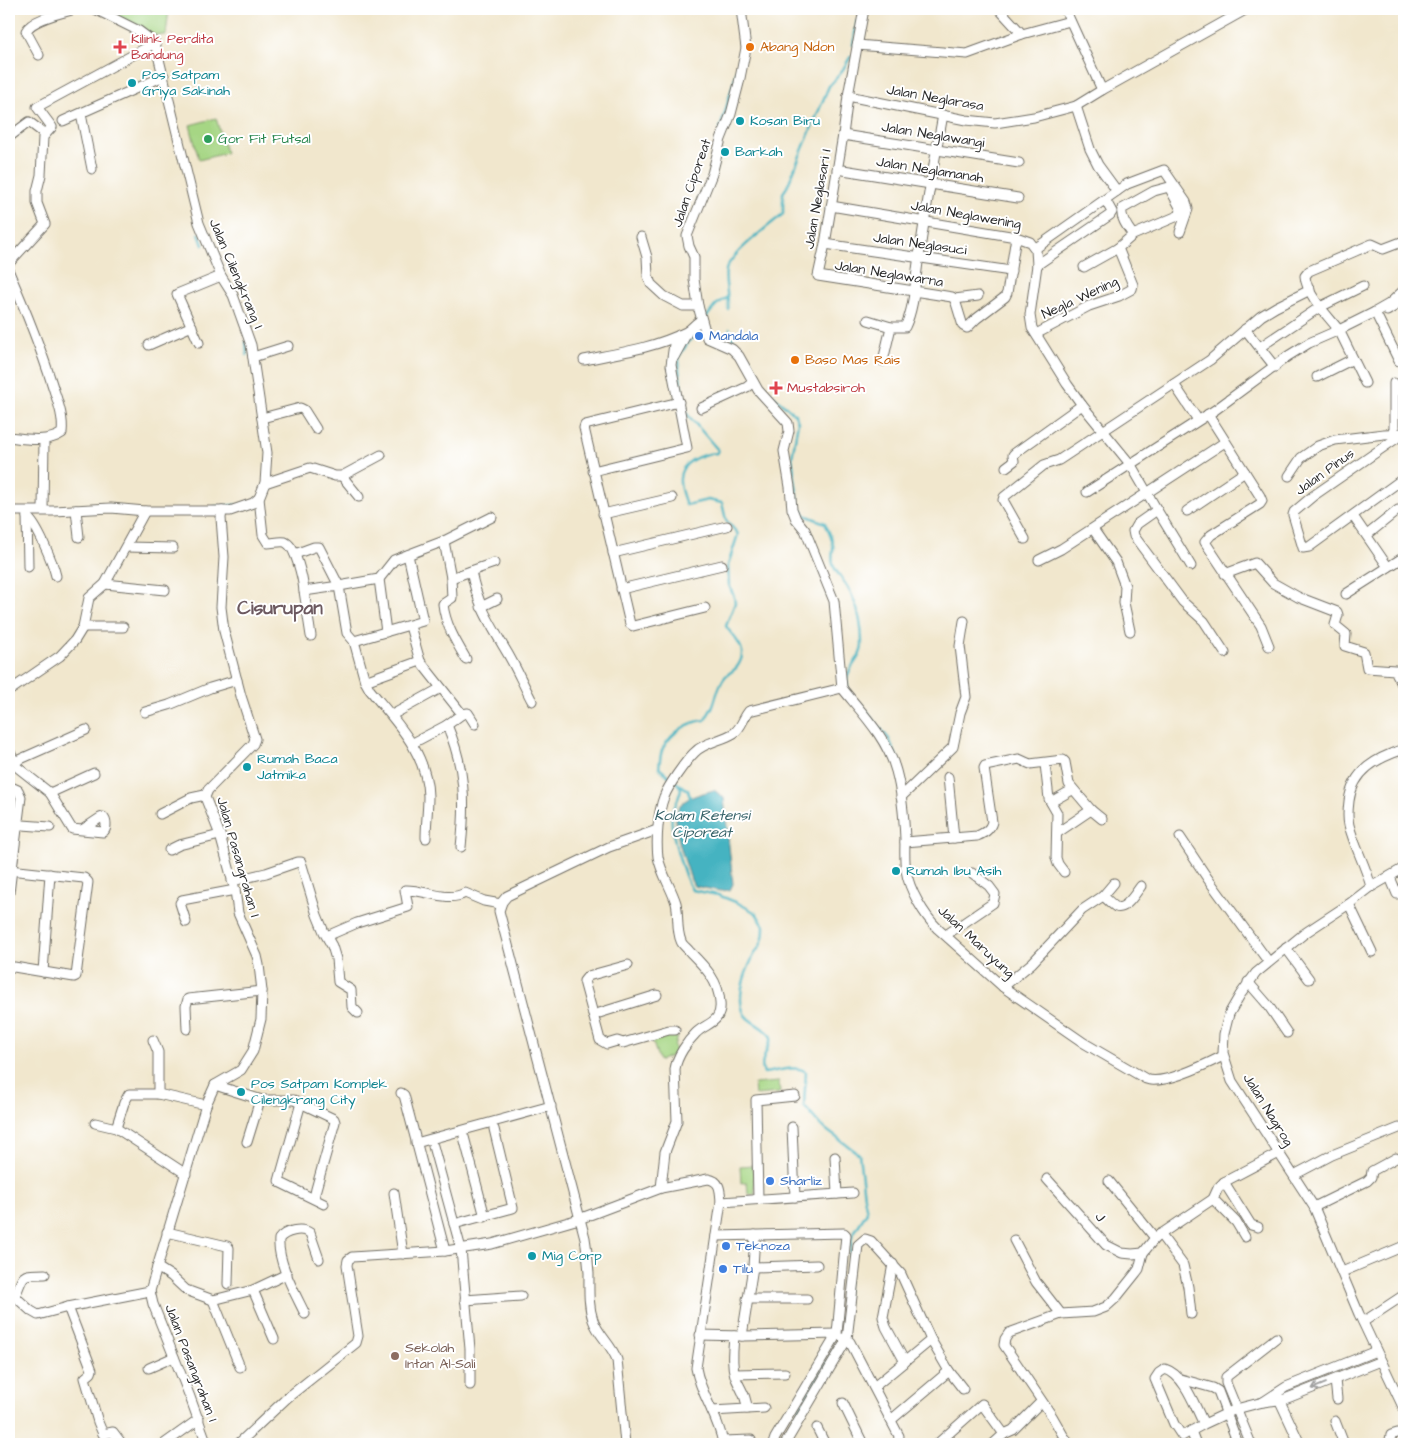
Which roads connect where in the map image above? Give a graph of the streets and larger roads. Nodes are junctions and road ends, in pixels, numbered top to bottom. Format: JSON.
{"nodes":[{"id":1,"x":74,"y":9,"type":"edge"},
{"id":2,"x":94,"y":9,"type":"edge"},
{"id":3,"x":741,"y":9,"type":"edge"},
{"id":4,"x":864,"y":9,"type":"edge"},
{"id":5,"x":999,"y":9,"type":"edge"},
{"id":6,"x":1065,"y":9,"type":"edge"},
{"id":7,"x":1247,"y":9,"type":"edge"},
{"id":8,"x":1070,"y":21,"type":"junction"},
{"id":9,"x":1022,"y":34,"type":"junction"},
{"id":10,"x":155,"y":43,"type":"junction"},
{"id":11,"x":858,"y":45,"type":"junction"},
{"id":12,"x":39,"y":55,"type":"dead end"},
{"id":13,"x":164,"y":76,"type":"junction"},
{"id":14,"x":1102,"y":90,"type":"junction"},
{"id":15,"x":848,"y":96,"type":"junction"},
{"id":16,"x":1076,"y":106,"type":"junction"},
{"id":17,"x":81,"y":114,"type":"junction"},
{"id":18,"x":943,"y":115,"type":"junction"},
{"id":19,"x":63,"y":121,"type":"dead end"},
{"id":20,"x":45,"y":134,"type":"junction"},
{"id":21,"x":843,"y":135,"type":"junction"},
{"id":22,"x":9,"y":137,"type":"edge"},
{"id":23,"x":936,"y":149,"type":"junction"},
{"id":24,"x":1019,"y":163,"type":"dead end"},
{"id":25,"x":92,"y":169,"type":"dead end"},
{"id":26,"x":837,"y":169,"type":"junction"},
{"id":27,"x":930,"y":184,"type":"junction"},
{"id":28,"x":1117,"y":191,"type":"junction"},
{"id":29,"x":1018,"y":198,"type":"dead end"},
{"id":30,"x":1107,"y":203,"type":"dead end"},
{"id":31,"x":831,"y":206,"type":"junction"},
{"id":32,"x":924,"y":221,"type":"junction"},
{"id":33,"x":1180,"y":232,"type":"dead end"},
{"id":34,"x":1133,"y":235,"type":"junction"},
{"id":35,"x":1016,"y":236,"type":"junction"},
{"id":36,"x":641,"y":237,"type":"dead end"},
{"id":37,"x":1404,"y":241,"type":"edge"},
{"id":38,"x":825,"y":244,"type":"junction"},
{"id":39,"x":1036,"y":248,"type":"junction"},
{"id":40,"x":1118,"y":248,"type":"junction"},
{"id":41,"x":918,"y":257,"type":"junction"},
{"id":42,"x":9,"y":263,"type":"edge"},
{"id":43,"x":1037,"y":265,"type":"junction"},
{"id":44,"x":1084,"y":267,"type":"dead end"},
{"id":45,"x":1011,"y":271,"type":"junction"},
{"id":46,"x":221,"y":276,"type":"junction"},
{"id":47,"x":818,"y":276,"type":"joint"},
{"id":48,"x":10,"y":278,"type":"edge"},
{"id":49,"x":1363,"y":286,"type":"dead end"},
{"id":50,"x":1310,"y":290,"type":"junction"},
{"id":51,"x":1404,"y":290,"type":"edge"},
{"id":52,"x":914,"y":292,"type":"junction"},
{"id":53,"x":978,"y":296,"type":"dead end"},
{"id":54,"x":955,"y":299,"type":"junction"},
{"id":55,"x":1404,"y":305,"type":"edge"},
{"id":56,"x":698,"y":306,"type":"junction"},
{"id":57,"x":1320,"y":307,"type":"junction"},
{"id":58,"x":1376,"y":314,"type":"junction"},
{"id":59,"x":868,"y":320,"type":"dead end"},
{"id":60,"x":702,"y":323,"type":"junction"},
{"id":61,"x":192,"y":326,"type":"junction"},
{"id":62,"x":891,"y":326,"type":"junction"},
{"id":63,"x":1245,"y":329,"type":"junction"},
{"id":64,"x":1339,"y":330,"type":"junction"},
{"id":65,"x":688,"y":331,"type":"junction"},
{"id":66,"x":1036,"y":334,"type":"junction"},
{"id":67,"x":679,"y":335,"type":"junction"},
{"id":68,"x":199,"y":343,"type":"dead end"},
{"id":69,"x":149,"y":346,"type":"dead end"},
{"id":70,"x":288,"y":346,"type":"dead end"},
{"id":71,"x":1260,"y":347,"type":"junction"},
{"id":72,"x":253,"y":357,"type":"junction"},
{"id":73,"x":1353,"y":359,"type":"junction"},
{"id":74,"x":584,"y":360,"type":"dead end"},
{"id":75,"x":883,"y":361,"type":"dead end"},
{"id":76,"x":1399,"y":361,"type":"dead end"},
{"id":77,"x":671,"y":364,"type":"junction"},
{"id":78,"x":1275,"y":367,"type":"junction"},
{"id":79,"x":1317,"y":377,"type":"dead end"},
{"id":80,"x":753,"y":382,"type":"junction"},
{"id":81,"x":1366,"y":383,"type":"dead end"},
{"id":82,"x":1394,"y":383,"type":"dead end"},
{"id":83,"x":1174,"y":384,"type":"junction"},
{"id":84,"x":679,"y":402,"type":"junction"},
{"id":85,"x":1082,"y":405,"type":"junction"},
{"id":86,"x":701,"y":408,"type":"dead end"},
{"id":87,"x":1208,"y":414,"type":"junction"},
{"id":88,"x":262,"y":418,"type":"junction"},
{"id":89,"x":1198,"y":420,"type":"junction"},
{"id":90,"x":316,"y":429,"type":"dead end"},
{"id":91,"x":1104,"y":430,"type":"junction"},
{"id":92,"x":1394,"y":433,"type":"junction"},
{"id":93,"x":1404,"y":433,"type":"edge"},
{"id":94,"x":9,"y":437,"type":"edge"},
{"id":95,"x":44,"y":440,"type":"junction"},
{"id":96,"x":1225,"y":442,"type":"junction"},
{"id":97,"x":382,"y":455,"type":"dead end"},
{"id":98,"x":1131,"y":465,"type":"junction"},
{"id":99,"x":1006,"y":467,"type":"dead end"},
{"id":100,"x":593,"y":471,"type":"junction"},
{"id":101,"x":1245,"y":472,"type":"junction"},
{"id":102,"x":342,"y":476,"type":"junction"},
{"id":103,"x":1289,"y":476,"type":"dead end"},
{"id":104,"x":1404,"y":478,"type":"edge"},
{"id":105,"x":265,"y":483,"type":"junction"},
{"id":106,"x":1087,"y":492,"type":"dead end"},
{"id":107,"x":1147,"y":493,"type":"junction"},
{"id":108,"x":359,"y":497,"type":"dead end"},
{"id":109,"x":259,"y":498,"type":"junction"},
{"id":110,"x":672,"y":498,"type":"dead end"},
{"id":111,"x":43,"y":510,"type":"junction"},
{"id":112,"x":76,"y":510,"type":"junction"},
{"id":113,"x":1157,"y":510,"type":"junction"},
{"id":114,"x":1398,"y":510,"type":"dead end"},
{"id":115,"x":9,"y":511,"type":"edge"},
{"id":116,"x":145,"y":511,"type":"junction"},
{"id":117,"x":222,"y":511,"type":"junction"},
{"id":118,"x":1187,"y":511,"type":"dead end"},
{"id":119,"x":27,"y":513,"type":"junction"},
{"id":120,"x":603,"y":514,"type":"junction"},
{"id":121,"x":1354,"y":516,"type":"junction"},
{"id":122,"x":492,"y":517,"type":"dead end"},
{"id":123,"x":727,"y":526,"type":"dead end"},
{"id":124,"x":1093,"y":529,"type":"junction"},
{"id":125,"x":1367,"y":535,"type":"junction"},
{"id":126,"x":79,"y":537,"type":"dead end"},
{"id":127,"x":1025,"y":540,"type":"dead end"},
{"id":128,"x":444,"y":541,"type":"junction"},
{"id":129,"x":126,"y":547,"type":"junction"},
{"id":130,"x":173,"y":548,"type":"dead end"},
{"id":131,"x":613,"y":553,"type":"junction"},
{"id":132,"x":295,"y":554,"type":"junction"},
{"id":133,"x":408,"y":555,"type":"junction"},
{"id":134,"x":1404,"y":557,"type":"edge"},
{"id":135,"x":1039,"y":560,"type":"dead end"},
{"id":136,"x":494,"y":563,"type":"dead end"},
{"id":137,"x":722,"y":565,"type":"dead end"},
{"id":138,"x":1191,"y":566,"type":"dead end"},
{"id":139,"x":28,"y":567,"type":"dead end"},
{"id":140,"x":1388,"y":567,"type":"junction"},
{"id":141,"x":471,"y":571,"type":"junction"},
{"id":142,"x":1225,"y":574,"type":"junction"},
{"id":143,"x":56,"y":576,"type":"dead end"},
{"id":144,"x":451,"y":578,"type":"junction"},
{"id":145,"x":379,"y":580,"type":"junction"},
{"id":146,"x":104,"y":584,"type":"junction"},
{"id":147,"x":338,"y":586,"type":"junction"},
{"id":148,"x":621,"y":589,"type":"junction"},
{"id":149,"x":165,"y":590,"type":"dead end"},
{"id":150,"x":304,"y":591,"type":"junction"},
{"id":151,"x":1346,"y":594,"type":"dead end"},
{"id":152,"x":497,"y":599,"type":"dead end"},
{"id":153,"x":481,"y":607,"type":"junction"},
{"id":154,"x":705,"y":608,"type":"dead end"},
{"id":155,"x":964,"y":621,"type":"dead end"},
{"id":156,"x":410,"y":626,"type":"junction"},
{"id":157,"x":83,"y":627,"type":"junction"},
{"id":158,"x":124,"y":627,"type":"dead end"},
{"id":159,"x":1130,"y":631,"type":"dead end"},
{"id":160,"x":386,"y":632,"type":"junction"},
{"id":161,"x":310,"y":636,"type":"dead end"},
{"id":162,"x":354,"y":641,"type":"junction"},
{"id":163,"x":1269,"y":646,"type":"dead end"},
{"id":164,"x":1225,"y":653,"type":"dead end"},
{"id":165,"x":466,"y":659,"type":"dead end"},
{"id":166,"x":420,"y":661,"type":"junction"},
{"id":167,"x":237,"y":680,"type":"junction"},
{"id":168,"x":365,"y":680,"type":"junction"},
{"id":169,"x":441,"y":688,"type":"junction"},
{"id":170,"x":842,"y":688,"type":"junction"},
{"id":171,"x":1404,"y":688,"type":"edge"},
{"id":172,"x":9,"y":691,"type":"edge"},
{"id":173,"x":532,"y":701,"type":"dead end"},
{"id":174,"x":145,"y":712,"type":"dead end"},
{"id":175,"x":462,"y":714,"type":"junction"},
{"id":176,"x":392,"y":716,"type":"junction"},
{"id":177,"x":475,"y":724,"type":"dead end"},
{"id":178,"x":447,"y":725,"type":"junction"},
{"id":179,"x":86,"y":730,"type":"dead end"},
{"id":180,"x":413,"y":743,"type":"junction"},
{"id":181,"x":1404,"y":749,"type":"edge"},
{"id":182,"x":9,"y":750,"type":"edge"},
{"id":183,"x":14,"y":762,"type":"junction"},
{"id":184,"x":1045,"y":764,"type":"junction"},
{"id":185,"x":94,"y":773,"type":"dead end"},
{"id":186,"x":948,"y":776,"type":"dead end"},
{"id":187,"x":9,"y":786,"type":"edge"},
{"id":188,"x":1072,"y":790,"type":"junction"},
{"id":189,"x":50,"y":793,"type":"junction"},
{"id":190,"x":205,"y":795,"type":"junction"},
{"id":191,"x":901,"y":798,"type":"junction"},
{"id":192,"x":1051,"y":802,"type":"junction"},
{"id":193,"x":1091,"y":810,"type":"junction"},
{"id":194,"x":160,"y":814,"type":"dead end"},
{"id":195,"x":1102,"y":819,"type":"dead end"},
{"id":196,"x":12,"y":824,"type":"edge"},
{"id":197,"x":50,"y":827,"type":"dead end"},
{"id":198,"x":82,"y":830,"type":"dead end"},
{"id":199,"x":657,"y":830,"type":"junction"},
{"id":200,"x":1057,"y":833,"type":"junction"},
{"id":201,"x":220,"y":835,"type":"junction"},
{"id":202,"x":1180,"y":837,"type":"dead end"},
{"id":203,"x":426,"y":838,"type":"dead end"},
{"id":204,"x":954,"y":838,"type":"junction"},
{"id":205,"x":905,"y":842,"type":"junction"},
{"id":206,"x":461,"y":847,"type":"dead end"},
{"id":207,"x":169,"y":850,"type":"dead end"},
{"id":208,"x":1404,"y":868,"type":"edge"},
{"id":209,"x":11,"y":870,"type":"edge"},
{"id":210,"x":1064,"y":872,"type":"dead end"},
{"id":211,"x":972,"y":873,"type":"dead end"},
{"id":212,"x":50,"y":874,"type":"junction"},
{"id":213,"x":1390,"y":877,"type":"junction"},
{"id":214,"x":232,"y":881,"type":"junction"},
{"id":215,"x":1114,"y":883,"type":"dead end"},
{"id":216,"x":1141,"y":886,"type":"dead end"},
{"id":217,"x":1371,"y":887,"type":"junction"},
{"id":218,"x":235,"y":890,"type":"junction"},
{"id":219,"x":9,"y":893,"type":"edge"},
{"id":220,"x":1397,"y":894,"type":"dead end"},
{"id":221,"x":1103,"y":896,"type":"junction"},
{"id":222,"x":500,"y":904,"type":"junction"},
{"id":223,"x":1349,"y":904,"type":"junction"},
{"id":224,"x":186,"y":922,"type":"dead end"},
{"id":225,"x":327,"y":936,"type":"junction"},
{"id":226,"x":946,"y":936,"type":"junction"},
{"id":227,"x":1286,"y":948,"type":"junction"},
{"id":228,"x":1372,"y":952,"type":"dead end"},
{"id":229,"x":1268,"y":962,"type":"junction"},
{"id":230,"x":628,"y":965,"type":"dead end"},
{"id":231,"x":14,"y":967,"type":"dead end"},
{"id":232,"x":42,"y":972,"type":"junction"},
{"id":233,"x":1309,"y":979,"type":"dead end"},
{"id":234,"x":1248,"y":982,"type":"junction"},
{"id":235,"x":1003,"y":987,"type":"junction"},
{"id":236,"x":262,"y":991,"type":"junction"},
{"id":237,"x":657,"y":995,"type":"dead end"},
{"id":238,"x":358,"y":1013,"type":"dead end"},
{"id":239,"x":593,"y":1014,"type":"junction"},
{"id":240,"x":187,"y":1029,"type":"dead end"},
{"id":241,"x":1288,"y":1033,"type":"dead end"},
{"id":242,"x":153,"y":1040,"type":"dead end"},
{"id":243,"x":689,"y":1041,"type":"junction"},
{"id":244,"x":1223,"y":1056,"type":"junction"},
{"id":245,"x":215,"y":1085,"type":"junction"},
{"id":246,"x":158,"y":1094,"type":"junction"},
{"id":247,"x":401,"y":1094,"type":"dead end"},
{"id":248,"x":795,"y":1096,"type":"dead end"},
{"id":249,"x":260,"y":1100,"type":"junction"},
{"id":250,"x":301,"y":1104,"type":"junction"},
{"id":251,"x":206,"y":1105,"type":"junction"},
{"id":252,"x":551,"y":1106,"type":"junction"},
{"id":253,"x":94,"y":1123,"type":"dead end"},
{"id":254,"x":792,"y":1127,"type":"dead end"},
{"id":255,"x":116,"y":1128,"type":"junction"},
{"id":256,"x":494,"y":1128,"type":"dead end"},
{"id":257,"x":1399,"y":1128,"type":"dead end"},
{"id":258,"x":464,"y":1137,"type":"dead end"},
{"id":259,"x":247,"y":1142,"type":"dead end"},
{"id":260,"x":416,"y":1143,"type":"junction"},
{"id":261,"x":433,"y":1146,"type":"dead end"},
{"id":262,"x":1279,"y":1153,"type":"junction"},
{"id":263,"x":835,"y":1157,"type":"dead end"},
{"id":264,"x":1396,"y":1158,"type":"dead end"},
{"id":265,"x":186,"y":1174,"type":"junction"},
{"id":266,"x":1294,"y":1175,"type":"junction"},
{"id":267,"x":1047,"y":1179,"type":"dead end"},
{"id":268,"x":1110,"y":1181,"type":"dead end"},
{"id":269,"x":1224,"y":1182,"type":"junction"},
{"id":270,"x":661,"y":1188,"type":"junction"},
{"id":271,"x":394,"y":1193,"type":"dead end"},
{"id":272,"x":853,"y":1193,"type":"dead end"},
{"id":273,"x":837,"y":1194,"type":"junction"},
{"id":274,"x":795,"y":1197,"type":"junction"},
{"id":275,"x":314,"y":1198,"type":"junction"},
{"id":276,"x":758,"y":1199,"type":"junction"},
{"id":277,"x":1213,"y":1199,"type":"junction"},
{"id":278,"x":721,"y":1202,"type":"junction"},
{"id":279,"x":324,"y":1204,"type":"dead end"},
{"id":280,"x":1314,"y":1207,"type":"junction"},
{"id":281,"x":485,"y":1217,"type":"junction"},
{"id":282,"x":579,"y":1219,"type":"junction"},
{"id":283,"x":454,"y":1224,"type":"junction"},
{"id":284,"x":1258,"y":1227,"type":"dead end"},
{"id":285,"x":168,"y":1232,"type":"junction"},
{"id":286,"x":756,"y":1235,"type":"junction"},
{"id":287,"x":716,"y":1236,"type":"junction"},
{"id":288,"x":1157,"y":1236,"type":"junction"},
{"id":289,"x":1245,"y":1237,"type":"dead end"},
{"id":290,"x":1014,"y":1240,"type":"dead end"},
{"id":291,"x":1404,"y":1246,"type":"edge"},
{"id":292,"x":461,"y":1248,"type":"junction"},
{"id":293,"x":445,"y":1251,"type":"junction"},
{"id":294,"x":1143,"y":1253,"type":"junction"},
{"id":295,"x":403,"y":1254,"type":"junction"},
{"id":296,"x":319,"y":1259,"type":"dead end"},
{"id":297,"x":893,"y":1264,"type":"junction"},
{"id":298,"x":817,"y":1265,"type":"dead end"},
{"id":299,"x":157,"y":1267,"type":"junction"},
{"id":300,"x":753,"y":1267,"type":"junction"},
{"id":301,"x":1342,"y":1272,"type":"junction"},
{"id":302,"x":45,"y":1274,"type":"dead end"},
{"id":303,"x":287,"y":1274,"type":"junction"},
{"id":304,"x":228,"y":1284,"type":"dead end"},
{"id":305,"x":254,"y":1290,"type":"junction"},
{"id":306,"x":150,"y":1291,"type":"junction"},
{"id":307,"x":12,"y":1294,"type":"edge"},
{"id":308,"x":1404,"y":1295,"type":"edge"},
{"id":309,"x":521,"y":1296,"type":"dead end"},
{"id":310,"x":747,"y":1299,"type":"junction"},
{"id":311,"x":808,"y":1299,"type":"dead end"},
{"id":312,"x":213,"y":1300,"type":"junction"},
{"id":313,"x":465,"y":1300,"type":"junction"},
{"id":314,"x":68,"y":1307,"type":"junction"},
{"id":315,"x":305,"y":1314,"type":"dead end"},
{"id":316,"x":1060,"y":1314,"type":"junction"},
{"id":317,"x":1191,"y":1314,"type":"dead end"},
{"id":318,"x":1364,"y":1322,"type":"junction"},
{"id":319,"x":837,"y":1334,"type":"junction"},
{"id":320,"x":700,"y":1335,"type":"junction"},
{"id":321,"x":738,"y":1336,"type":"junction"},
{"id":322,"x":1276,"y":1338,"type":"dead end"},
{"id":323,"x":274,"y":1339,"type":"dead end"},
{"id":324,"x":847,"y":1339,"type":"junction"},
{"id":325,"x":931,"y":1340,"type":"junction"},
{"id":326,"x":1376,"y":1350,"type":"junction"},
{"id":327,"x":174,"y":1356,"type":"junction"},
{"id":328,"x":1381,"y":1361,"type":"junction"},
{"id":329,"x":905,"y":1362,"type":"junction"},
{"id":330,"x":240,"y":1367,"type":"dead end"},
{"id":331,"x":149,"y":1368,"type":"dead end"},
{"id":332,"x":949,"y":1371,"type":"junction"},
{"id":333,"x":786,"y":1373,"type":"dead end"},
{"id":334,"x":735,"y":1374,"type":"junction"},
{"id":335,"x":1181,"y":1379,"type":"junction"},
{"id":336,"x":1335,"y":1380,"type":"junction"},
{"id":337,"x":470,"y":1385,"type":"dead end"},
{"id":338,"x":874,"y":1387,"type":"junction"},
{"id":339,"x":963,"y":1389,"type":"dead end"},
{"id":340,"x":1278,"y":1397,"type":"junction"},
{"id":341,"x":1337,"y":1399,"type":"dead end"},
{"id":342,"x":1041,"y":1402,"type":"junction"},
{"id":343,"x":842,"y":1403,"type":"dead end"},
{"id":344,"x":764,"y":1408,"type":"dead end"},
{"id":345,"x":747,"y":1409,"type":"junction"},
{"id":346,"x":1236,"y":1409,"type":"junction"},
{"id":347,"x":1404,"y":1409,"type":"edge"},
{"id":348,"x":712,"y":1411,"type":"junction"},
{"id":349,"x":1227,"y":1414,"type":"junction"},
{"id":350,"x":199,"y":1420,"type":"junction"},
{"id":351,"x":891,"y":1420,"type":"junction"},
{"id":352,"x":1335,"y":1421,"type":"dead end"},
{"id":353,"x":1204,"y":1424,"type":"junction"},
{"id":354,"x":817,"y":1428,"type":"dead end"},
{"id":355,"x":1191,"y":1431,"type":"junction"},
{"id":356,"x":1404,"y":1431,"type":"edge"},
{"id":357,"x":1004,"y":1434,"type":"junction"},
{"id":358,"x":751,"y":1440,"type":"dead end"},
{"id":359,"x":899,"y":1440,"type":"edge"},
{"id":360,"x":1067,"y":1442,"type":"edge"},
{"id":361,"x":723,"y":1443,"type":"edge"},
{"id":362,"x":122,"y":1444,"type":"edge"},
{"id":363,"x":164,"y":1444,"type":"edge"},
{"id":364,"x":207,"y":1444,"type":"edge"},
{"id":365,"x":238,"y":1444,"type":"edge"},
{"id":366,"x":624,"y":1444,"type":"edge"},
{"id":367,"x":773,"y":1444,"type":"edge"},
{"id":368,"x":785,"y":1444,"type":"edge"},
{"id":369,"x":825,"y":1444,"type":"edge"},
{"id":370,"x":863,"y":1444,"type":"edge"},
{"id":371,"x":937,"y":1444,"type":"edge"},
{"id":372,"x":994,"y":1444,"type":"edge"},
{"id":373,"x":1056,"y":1444,"type":"edge"},
{"id":374,"x":1196,"y":1444,"type":"edge"},
{"id":375,"x":1238,"y":1444,"type":"edge"},
{"id":376,"x":1251,"y":1444,"type":"edge"},
{"id":377,"x":1300,"y":1444,"type":"edge"},
{"id":378,"x":1344,"y":1444,"type":"edge"},
{"id":379,"x":1390,"y":1444,"type":"edge"}],
"edges":[{"from":1,"to":12,"type":"street"},
{"from":2,"to":10,"type":"street"},
{"from":3,"to":56,"type":"street","name":"Jalan Ciporeat"},
{"from":4,"to":11,"type":"street","name":"Jalan Neglasari I"},
{"from":5,"to":9,"type":"street"},
{"from":6,"to":8,"type":"street"},
{"from":7,"to":14,"type":"street","name":"Jalan Neglarasa"},
{"from":8,"to":9,"type":"street"},
{"from":8,"to":14,"type":"street"},
{"from":9,"to":11,"type":"street"},
{"from":10,"to":13,"type":"street","name":"Jalan Cilengkrang I"},
{"from":10,"to":20,"type":"street"},
{"from":11,"to":15,"type":"street","name":"Jalan Neglasari I"},
{"from":13,"to":17,"type":"street"},
{"from":13,"to":46,"type":"street","name":"Jalan Cilengkrang I"},
{"from":14,"to":16,"type":"street","name":"Jalan Neglarasa"},
{"from":15,"to":18,"type":"street","name":"Jalan Neglarasa"},
{"from":15,"to":21,"type":"street","name":"Jalan Neglasari I"},
{"from":16,"to":18,"type":"street","name":"Jalan Neglarasa"},
{"from":16,"to":28,"type":"street"},
{"from":17,"to":19,"type":"street"},
{"from":17,"to":25,"type":"street"},
{"from":18,"to":23,"type":"street"},
{"from":20,"to":22,"type":"street"},
{"from":20,"to":42,"type":"street"},
{"from":21,"to":23,"type":"street","name":"Jalan Neglawangi"},
{"from":21,"to":26,"type":"street","name":"Jalan Neglasari I"},
{"from":23,"to":24,"type":"street","name":"Jalan Neglawangi"},
{"from":23,"to":27,"type":"street"},
{"from":26,"to":27,"type":"street","name":"Jalan Neglamanah"},
{"from":26,"to":31,"type":"street","name":"Jalan Neglasari I"},
{"from":27,"to":29,"type":"street","name":"Jalan Neglamanah"},
{"from":27,"to":32,"type":"street"},
{"from":28,"to":33,"type":"street"},
{"from":28,"to":39,"type":"street"},
{"from":30,"to":43,"type":"street"},
{"from":31,"to":32,"type":"street","name":"Jalan Neglawening"},
{"from":31,"to":38,"type":"street","name":"Jalan Neglasari I"},
{"from":32,"to":35,"type":"street","name":"Jalan Neglawening"},
{"from":32,"to":41,"type":"street"},
{"from":34,"to":34,"type":"street"},
{"from":34,"to":40,"type":"street"},
{"from":35,"to":39,"type":"street","name":"Jalan Neglawening"},
{"from":35,"to":45,"type":"street"},
{"from":36,"to":56,"type":"street"},
{"from":37,"to":50,"type":"street"},
{"from":38,"to":41,"type":"street","name":"Jalan Neglasuci"},
{"from":38,"to":47,"type":"street","name":"Jalan Neglasari I"},
{"from":39,"to":43,"type":"street"},
{"from":40,"to":44,"type":"street"},
{"from":40,"to":66,"type":"street","name":"Negla Wening"},
{"from":41,"to":45,"type":"street","name":"Jalan Neglasuci"},
{"from":41,"to":52,"type":"street"},
{"from":43,"to":66,"type":"street"},
{"from":45,"to":54,"type":"street","name":"Jalan Neglawarna"},
{"from":46,"to":61,"type":"street"},
{"from":46,"to":72,"type":"street","name":"Jalan Cilengkrang I"},
{"from":47,"to":52,"type":"street","name":"Jalan Neglawarna"},
{"from":48,"to":95,"type":"street"},
{"from":49,"to":57,"type":"street"},
{"from":50,"to":57,"type":"street"},
{"from":50,"to":63,"type":"street"},
{"from":51,"to":58,"type":"street"},
{"from":52,"to":54,"type":"street","name":"Jalan Neglawarna"},
{"from":52,"to":62,"type":"street"},
{"from":53,"to":54,"type":"street"},
{"from":55,"to":58,"type":"street"},
{"from":56,"to":60,"type":"street","name":"Jalan Ciporeat"},
{"from":57,"to":64,"type":"street"},
{"from":57,"to":71,"type":"street"},
{"from":58,"to":64,"type":"street"},
{"from":58,"to":76,"type":"street"},
{"from":59,"to":62,"type":"street"},
{"from":60,"to":65,"type":"street"},
{"from":60,"to":80,"type":"street","name":"Jalan Ciporeat"},
{"from":61,"to":68,"type":"street"},
{"from":61,"to":69,"type":"street"},
{"from":62,"to":75,"type":"street"},
{"from":63,"to":71,"type":"street"},
{"from":63,"to":83,"type":"street"},
{"from":64,"to":73,"type":"street"},
{"from":64,"to":78,"type":"street"},
{"from":65,"to":67,"type":"street"},
{"from":65,"to":77,"type":"street"},
{"from":66,"to":85,"type":"street"},
{"from":67,"to":74,"type":"street"},
{"from":67,"to":77,"type":"street"},
{"from":70,"to":72,"type":"street"},
{"from":71,"to":78,"type":"street"},
{"from":72,"to":88,"type":"street","name":"Jalan Cilengkrang I"},
{"from":73,"to":79,"type":"street"},
{"from":73,"to":81,"type":"street"},
{"from":77,"to":84,"type":"street"},
{"from":78,"to":87,"type":"street"},
{"from":80,"to":86,"type":"street"},
{"from":80,"to":170,"type":"street","name":"Jalan Ciporeat"},
{"from":82,"to":92,"type":"street"},
{"from":83,"to":89,"type":"street"},
{"from":83,"to":91,"type":"street"},
{"from":84,"to":100,"type":"street"},
{"from":84,"to":100,"type":"street"},
{"from":85,"to":91,"type":"street"},
{"from":85,"to":99,"type":"street"},
{"from":87,"to":89,"type":"street"},
{"from":87,"to":96,"type":"street"},
{"from":88,"to":90,"type":"street"},
{"from":88,"to":105,"type":"street","name":"Jalan Cilengkrang I"},
{"from":89,"to":98,"type":"street"},
{"from":91,"to":98,"type":"street"},
{"from":91,"to":127,"type":"street"},
{"from":92,"to":93,"type":"street"},
{"from":92,"to":103,"type":"street"},
{"from":93,"to":121,"type":"street","name":"Jalan Pinus"},
{"from":94,"to":95,"type":"street"},
{"from":95,"to":111,"type":"street"},
{"from":96,"to":101,"type":"street"},
{"from":96,"to":107,"type":"street"},
{"from":97,"to":102,"type":"street"},
{"from":98,"to":106,"type":"street"},
{"from":98,"to":107,"type":"street"},
{"from":100,"to":120,"type":"street"},
{"from":101,"to":118,"type":"street"},
{"from":101,"to":142,"type":"street"},
{"from":102,"to":105,"type":"street"},
{"from":102,"to":108,"type":"street"},
{"from":104,"to":121,"type":"street"},
{"from":105,"to":109,"type":"street","name":"Jalan Cilengkrang I"},
{"from":107,"to":113,"type":"street"},
{"from":107,"to":124,"type":"street"},
{"from":109,"to":117,"type":"street"},
{"from":109,"to":132,"type":"street"},
{"from":110,"to":120,"type":"street"},
{"from":111,"to":112,"type":"street"},
{"from":111,"to":119,"type":"street"},
{"from":112,"to":116,"type":"street"},
{"from":112,"to":126,"type":"street"},
{"from":113,"to":138,"type":"street"},
{"from":113,"to":164,"type":"street"},
{"from":114,"to":125,"type":"street"},
{"from":115,"to":119,"type":"street"},
{"from":116,"to":117,"type":"street"},
{"from":116,"to":129,"type":"street"},
{"from":117,"to":167,"type":"street","name":"Jalan Pasangrahan I"},
{"from":119,"to":139,"type":"street"},
{"from":119,"to":143,"type":"street"},
{"from":120,"to":131,"type":"street"},
{"from":121,"to":125,"type":"street"},
{"from":122,"to":128,"type":"street"},
{"from":123,"to":131,"type":"street"},
{"from":124,"to":135,"type":"street"},
{"from":124,"to":159,"type":"street"},
{"from":125,"to":140,"type":"street"},
{"from":128,"to":133,"type":"street"},
{"from":128,"to":144,"type":"street"},
{"from":129,"to":130,"type":"street"},
{"from":129,"to":146,"type":"street"},
{"from":131,"to":148,"type":"street"},
{"from":132,"to":147,"type":"street"},
{"from":132,"to":150,"type":"street"},
{"from":133,"to":145,"type":"street"},
{"from":133,"to":156,"type":"street"},
{"from":134,"to":140,"type":"street"},
{"from":136,"to":141,"type":"street"},
{"from":137,"to":148,"type":"street"},
{"from":140,"to":151,"type":"street"},
{"from":141,"to":144,"type":"street"},
{"from":141,"to":153,"type":"street"},
{"from":142,"to":163,"type":"street"},
{"from":142,"to":171,"type":"street"},
{"from":144,"to":165,"type":"street"},
{"from":145,"to":147,"type":"street"},
{"from":145,"to":160,"type":"street"},
{"from":146,"to":149,"type":"street"},
{"from":146,"to":157,"type":"street"},
{"from":147,"to":150,"type":"street"},
{"from":147,"to":162,"type":"street"},
{"from":148,"to":154,"type":"street"},
{"from":150,"to":161,"type":"street"},
{"from":152,"to":153,"type":"street"},
{"from":153,"to":173,"type":"street"},
{"from":155,"to":191,"type":"street"},
{"from":156,"to":160,"type":"street"},
{"from":156,"to":166,"type":"street"},
{"from":157,"to":158,"type":"street"},
{"from":157,"to":172,"type":"street"},
{"from":160,"to":162,"type":"street"},
{"from":162,"to":168,"type":"street"},
{"from":166,"to":168,"type":"street"},
{"from":166,"to":169,"type":"street"},
{"from":167,"to":174,"type":"street"},
{"from":167,"to":190,"type":"street","name":"Jalan Pasangrahan I"},
{"from":168,"to":176,"type":"street"},
{"from":169,"to":175,"type":"street"},
{"from":169,"to":176,"type":"street"},
{"from":170,"to":191,"type":"street","name":"Jalan Maruyung"},
{"from":170,"to":199,"type":"street"},
{"from":175,"to":177,"type":"street"},
{"from":175,"to":178,"type":"street"},
{"from":176,"to":180,"type":"street"},
{"from":178,"to":180,"type":"street"},
{"from":178,"to":206,"type":"street"},
{"from":179,"to":183,"type":"street"},
{"from":180,"to":203,"type":"street"},
{"from":181,"to":217,"type":"street"},
{"from":182,"to":183,"type":"street"},
{"from":183,"to":189,"type":"street"},
{"from":184,"to":188,"type":"street"},
{"from":184,"to":192,"type":"street"},
{"from":184,"to":204,"type":"street"},
{"from":185,"to":189,"type":"street"},
{"from":186,"to":204,"type":"street"},
{"from":187,"to":196,"type":"street"},
{"from":188,"to":192,"type":"street"},
{"from":188,"to":193,"type":"street"},
{"from":189,"to":198,"type":"street"},
{"from":190,"to":194,"type":"street"},
{"from":190,"to":201,"type":"street","name":"Jalan Pasangrahan I"},
{"from":191,"to":205,"type":"street","name":"Jalan Maruyung"},
{"from":192,"to":200,"type":"street"},
{"from":193,"to":195,"type":"street"},
{"from":193,"to":200,"type":"street"},
{"from":196,"to":197,"type":"street"},
{"from":196,"to":209,"type":"street"},
{"from":199,"to":222,"type":"street"},
{"from":199,"to":243,"type":"street"},
{"from":200,"to":210,"type":"street"},
{"from":201,"to":207,"type":"street"},
{"from":201,"to":214,"type":"street","name":"Jalan Pasangrahan I"},
{"from":202,"to":229,"type":"street"},
{"from":204,"to":205,"type":"street"},
{"from":205,"to":226,"type":"street","name":"Jalan Maruyung"},
{"from":208,"to":213,"type":"street","name":"Jalan Nagrog"},
{"from":209,"to":212,"type":"street"},
{"from":209,"to":219,"type":"street"},
{"from":211,"to":226,"type":"street"},
{"from":212,"to":232,"type":"street"},
{"from":212,"to":232,"type":"street"},
{"from":213,"to":217,"type":"street","name":"Jalan Nagrog"},
{"from":213,"to":220,"type":"street"},
{"from":214,"to":218,"type":"street","name":"Jalan Pasangrahan I"},
{"from":214,"to":225,"type":"street"},
{"from":215,"to":221,"type":"street"},
{"from":216,"to":221,"type":"street"},
{"from":217,"to":223,"type":"street","name":"Jalan Nagrog"},
{"from":218,"to":224,"type":"street"},
{"from":218,"to":236,"type":"street","name":"Jalan Pasangrahan I"},
{"from":221,"to":235,"type":"street"},
{"from":222,"to":225,"type":"street"},
{"from":222,"to":252,"type":"street"},
{"from":223,"to":227,"type":"street","name":"Jalan Nagrog"},
{"from":223,"to":228,"type":"street"},
{"from":225,"to":238,"type":"street"},
{"from":226,"to":235,"type":"street","name":"Jalan Maruyung"},
{"from":227,"to":229,"type":"street","name":"Jalan Nagrog"},
{"from":227,"to":233,"type":"street"},
{"from":229,"to":234,"type":"street","name":"Jalan Nagrog"},
{"from":230,"to":239,"type":"street"},
{"from":231,"to":232,"type":"street"},
{"from":234,"to":241,"type":"street"},
{"from":234,"to":244,"type":"street","name":"Jalan Nagrog"},
{"from":235,"to":244,"type":"street","name":"Jalan Maruyung"},
{"from":236,"to":240,"type":"street"},
{"from":236,"to":245,"type":"street","name":"Jalan Pasangrahan I"},
{"from":237,"to":239,"type":"street"},
{"from":239,"to":243,"type":"street"},
{"from":242,"to":246,"type":"street"},
{"from":243,"to":270,"type":"street"},
{"from":244,"to":262,"type":"street","name":"Jalan Nagrog"},
{"from":245,"to":249,"type":"street"},
{"from":245,"to":251,"type":"street"},
{"from":246,"to":251,"type":"street"},
{"from":246,"to":255,"type":"street"},
{"from":247,"to":260,"type":"street"},
{"from":248,"to":276,"type":"street"},
{"from":249,"to":250,"type":"street"},
{"from":249,"to":259,"type":"street"},
{"from":250,"to":275,"type":"street"},
{"from":250,"to":275,"type":"street"},
{"from":251,"to":265,"type":"street"},
{"from":252,"to":260,"type":"street"},
{"from":252,"to":282,"type":"street"},
{"from":253,"to":255,"type":"street"},
{"from":254,"to":274,"type":"street"},
{"from":255,"to":265,"type":"street"},
{"from":256,"to":281,"type":"street"},
{"from":257,"to":266,"type":"street"},
{"from":258,"to":281,"type":"street"},
{"from":260,"to":293,"type":"street"},
{"from":261,"to":283,"type":"street"},
{"from":262,"to":266,"type":"street","name":"Jalan Nagrog"},
{"from":262,"to":269,"type":"street"},
{"from":263,"to":273,"type":"street"},
{"from":264,"to":280,"type":"street"},
{"from":265,"to":285,"type":"street"},
{"from":266,"to":280,"type":"street","name":"Jalan Nagrog"},
{"from":267,"to":294,"type":"street","name":"J"},
{"from":268,"to":288,"type":"street"},
{"from":269,"to":277,"type":"street"},
{"from":269,"to":284,"type":"street"},
{"from":270,"to":278,"type":"street"},
{"from":270,"to":282,"type":"street"},
{"from":271,"to":295,"type":"street"},
{"from":272,"to":273,"type":"street"},
{"from":273,"to":274,"type":"street"},
{"from":274,"to":276,"type":"street"},
{"from":275,"to":279,"type":"street"},
{"from":276,"to":278,"type":"street"},
{"from":277,"to":288,"type":"street"},
{"from":277,"to":289,"type":"street"},
{"from":278,"to":287,"type":"street"},
{"from":280,"to":301,"type":"street","name":"Jalan Nagrog"},
{"from":281,"to":283,"type":"street"},
{"from":282,"to":292,"type":"street"},
{"from":282,"to":366,"type":"street"},
{"from":283,"to":292,"type":"street"},
{"from":285,"to":299,"type":"street"},
{"from":285,"to":304,"type":"street"},
{"from":286,"to":287,"type":"street"},
{"from":286,"to":300,"type":"street"},
{"from":286,"to":319,"type":"street"},
{"from":287,"to":320,"type":"street"},
{"from":288,"to":294,"type":"street"},
{"from":288,"to":317,"type":"street"},
{"from":290,"to":316,"type":"street"},
{"from":291,"to":301,"type":"street"},
{"from":292,"to":293,"type":"street"},
{"from":292,"to":313,"type":"street"},
{"from":293,"to":295,"type":"street"},
{"from":294,"to":316,"type":"street"},
{"from":295,"to":365,"type":"street"},
{"from":296,"to":303,"type":"street"},
{"from":297,"to":324,"type":"street"},
{"from":297,"to":325,"type":"street"},
{"from":297,"to":329,"type":"street"},
{"from":298,"to":300,"type":"street"},
{"from":299,"to":306,"type":"street"},
{"from":299,"to":312,"type":"street"},
{"from":300,"to":310,"type":"street"},
{"from":301,"to":318,"type":"street","name":"Jalan Nagrog"},
{"from":302,"to":307,"type":"street"},
{"from":303,"to":305,"type":"street"},
{"from":303,"to":315,"type":"street"},
{"from":305,"to":312,"type":"street"},
{"from":305,"to":323,"type":"street"},
{"from":306,"to":314,"type":"street"},
{"from":306,"to":327,"type":"street","name":"Jalan Pasangrahan 1"},
{"from":307,"to":314,"type":"street"},
{"from":308,"to":318,"type":"street"},
{"from":309,"to":313,"type":"street"},
{"from":310,"to":311,"type":"street"},
{"from":310,"to":321,"type":"street"},
{"from":312,"to":330,"type":"street"},
{"from":313,"to":337,"type":"street"},
{"from":314,"to":362,"type":"street"},
{"from":316,"to":342,"type":"street"},
{"from":318,"to":326,"type":"street","name":"Jalan Nagrog"},
{"from":319,"to":321,"type":"street"},
{"from":319,"to":324,"type":"street"},
{"from":319,"to":367,"type":"street"},
{"from":320,"to":321,"type":"street"},
{"from":320,"to":348,"type":"street"},
{"from":321,"to":334,"type":"street"},
{"from":322,"to":346,"type":"street"},
{"from":324,"to":338,"type":"street"},
{"from":324,"to":368,"type":"street"},
{"from":325,"to":329,"type":"street"},
{"from":325,"to":332,"type":"street"},
{"from":326,"to":328,"type":"street","name":"Jalan Nagrog"},
{"from":326,"to":340,"type":"street"},
{"from":327,"to":331,"type":"street"},
{"from":327,"to":350,"type":"street","name":"Jalan Pasangrahan 1"},
{"from":328,"to":336,"type":"street"},
{"from":328,"to":347,"type":"street","name":"Jalan Nagrog"},
{"from":329,"to":338,"type":"street"},
{"from":332,"to":339,"type":"street"},
{"from":332,"to":351,"type":"street"},
{"from":333,"to":334,"type":"street"},
{"from":334,"to":345,"type":"street"},
{"from":335,"to":349,"type":"street"},
{"from":335,"to":353,"type":"street"},
{"from":335,"to":355,"type":"street"},
{"from":336,"to":340,"type":"street","one_way":true},
{"from":336,"to":341,"type":"street"},
{"from":338,"to":351,"type":"street"},
{"from":340,"to":346,"type":"street"},
{"from":340,"to":377,"type":"street"},
{"from":342,"to":357,"type":"street"},
{"from":342,"to":360,"type":"street"},
{"from":343,"to":370,"type":"street"},
{"from":344,"to":345,"type":"street"},
{"from":345,"to":348,"type":"street"},
{"from":346,"to":349,"type":"street"},
{"from":346,"to":376,"type":"street"},
{"from":348,"to":361,"type":"street"},
{"from":349,"to":353,"type":"street"},
{"from":349,"to":375,"type":"street"},
{"from":350,"to":363,"type":"street"},
{"from":350,"to":364,"type":"street","name":"Jalan Pasangrahan 1"},
{"from":351,"to":359,"type":"street"},
{"from":352,"to":378,"type":"street"},
{"from":353,"to":355,"type":"street"},
{"from":354,"to":369,"type":"street"},
{"from":355,"to":374,"type":"street"},
{"from":356,"to":379,"type":"street"},
{"from":357,"to":371,"type":"street"},
{"from":357,"to":372,"type":"street"},
{"from":358,"to":361,"type":"street"},
{"from":360,"to":373,"type":"street"}]}
